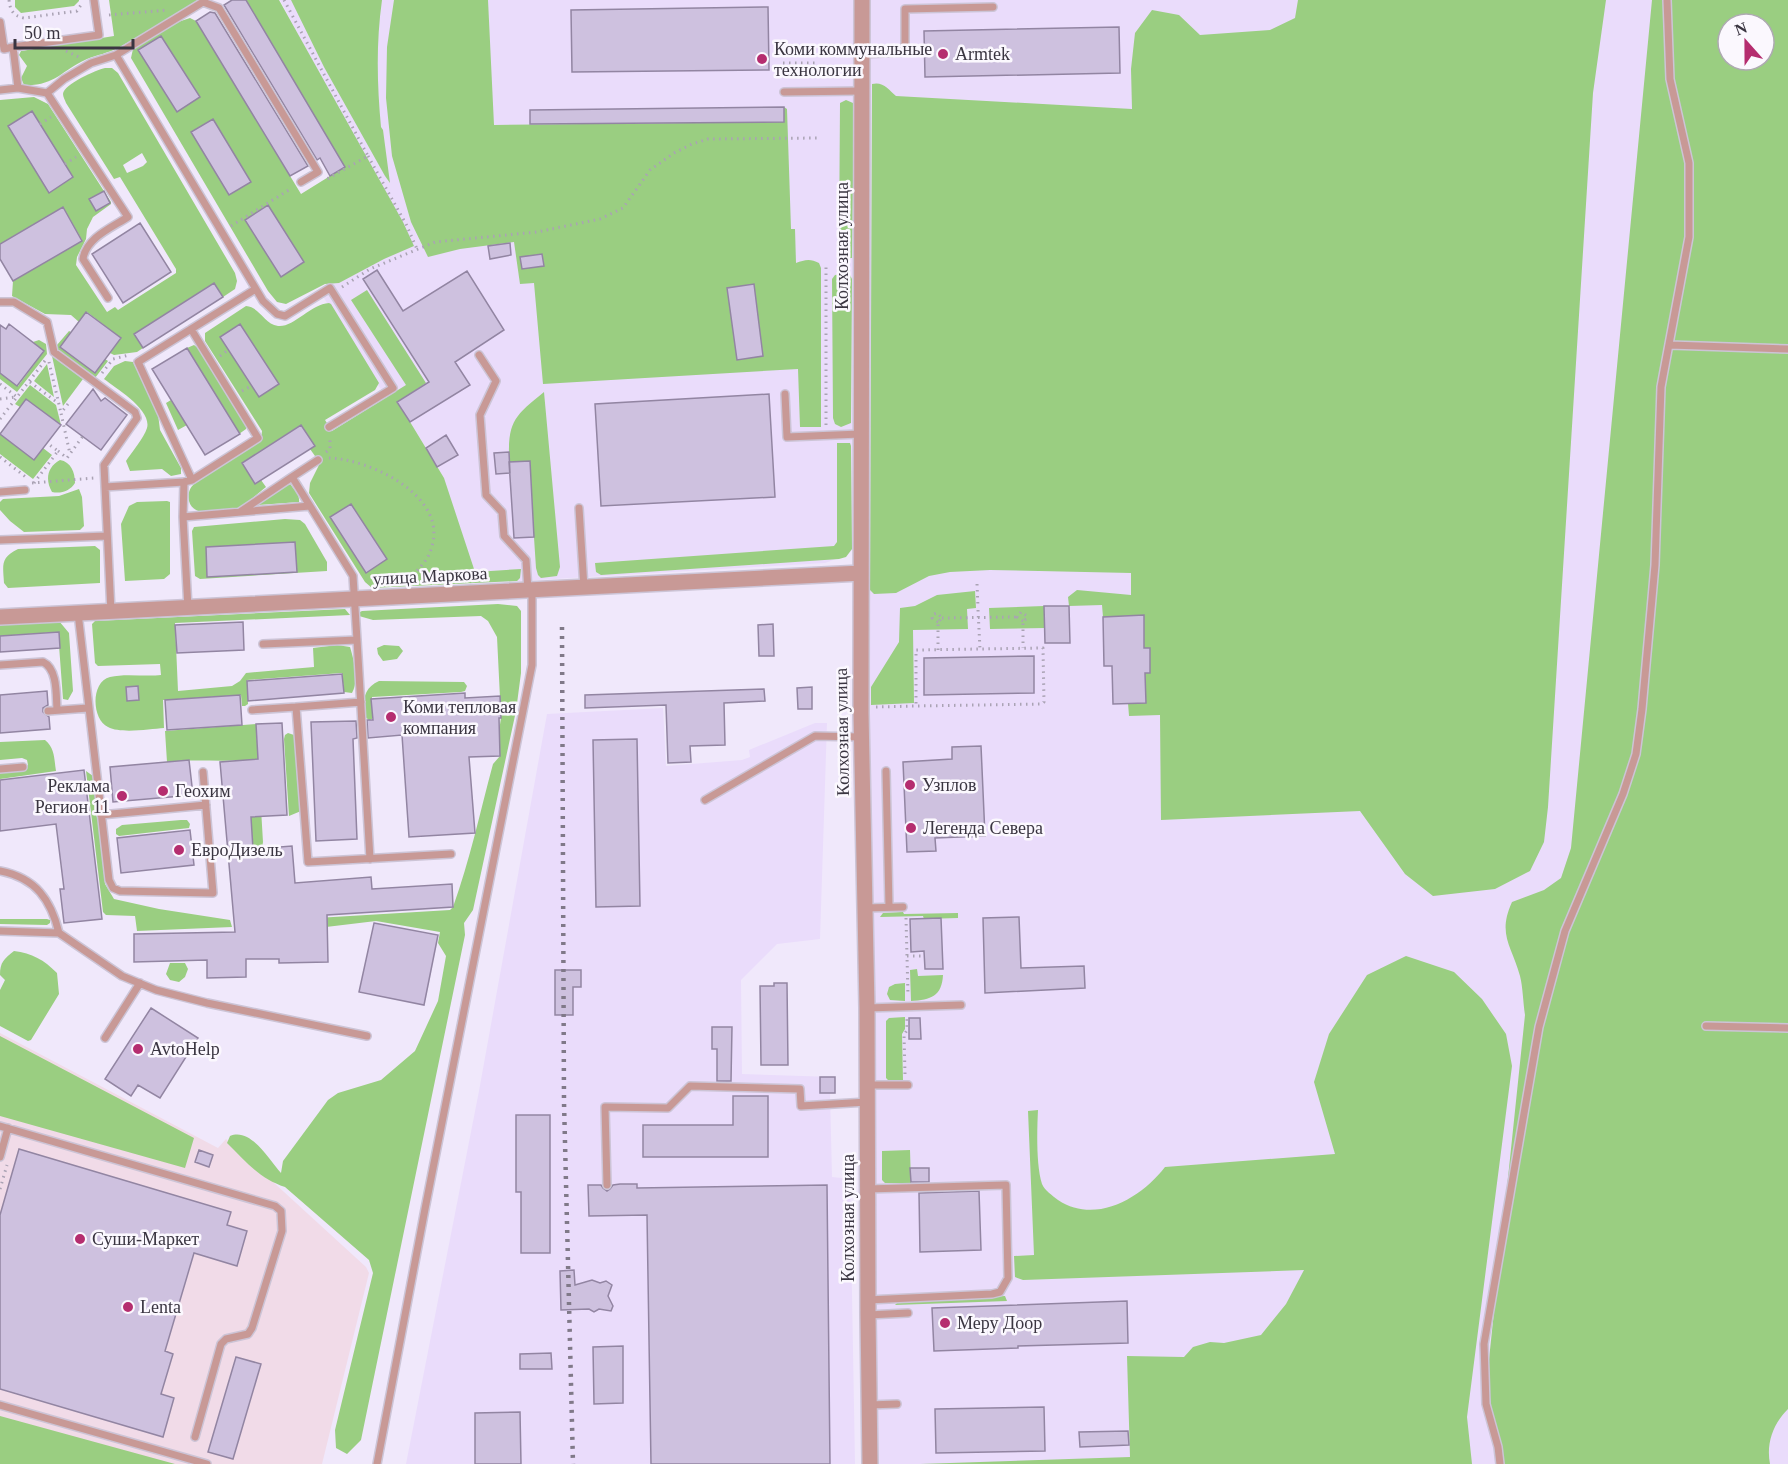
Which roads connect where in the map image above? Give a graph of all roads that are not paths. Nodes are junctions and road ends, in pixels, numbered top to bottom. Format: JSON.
{"nodes":[{"id":1,"x":94,"y":0,"type":"edge"},
{"id":2,"x":862,"y":0,"type":"edge"},
{"id":3,"x":1667,"y":0,"type":"edge"},
{"id":4,"x":993,"y":8,"type":"dead end"},
{"id":5,"x":0,"y":22,"type":"edge"},
{"id":6,"x":13,"y":47,"type":"junction"},
{"id":7,"x":862,"y":54,"type":"junction"},
{"id":8,"x":116,"y":55,"type":"junction"},
{"id":9,"x":18,"y":88,"type":"junction"},
{"id":10,"x":0,"y":90,"type":"edge"},
{"id":11,"x":861,"y":91,"type":"junction"},
{"id":12,"x":784,"y":92,"type":"dead end"},
{"id":13,"x":47,"y":93,"type":"junction"},
{"id":14,"x":301,"y":182,"type":"road end"},
{"id":15,"x":254,"y":290,"type":"junction"},
{"id":16,"x":108,"y":298,"type":"dead end"},
{"id":17,"x":0,"y":302,"type":"edge"},
{"id":18,"x":191,"y":329,"type":"junction"},
{"id":19,"x":1670,"y":345,"type":"junction"},
{"id":20,"x":1788,"y":349,"type":"edge"},
{"id":21,"x":479,"y":355,"type":"dead end"},
{"id":22,"x":785,"y":393,"type":"dead end"},
{"id":23,"x":329,"y":427,"type":"road end"},
{"id":24,"x":861,"y":434,"type":"junction"},
{"id":25,"x":318,"y":460,"type":"road end"},
{"id":26,"x":292,"y":477,"type":"junction"},
{"id":27,"x":188,"y":481,"type":"junction"},
{"id":28,"x":105,"y":487,"type":"junction"},
{"id":29,"x":25,"y":490,"type":"dead end"},
{"id":30,"x":0,"y":492,"type":"edge"},
{"id":31,"x":310,"y":506,"type":"junction"},
{"id":32,"x":579,"y":508,"type":"dead end"},
{"id":33,"x":240,"y":512,"type":"junction"},
{"id":34,"x":183,"y":517,"type":"junction"},
{"id":35,"x":107,"y":536,"type":"junction"},
{"id":36,"x":0,"y":540,"type":"edge"},
{"id":37,"x":861,"y":573,"type":"junction"},
{"id":38,"x":584,"y":588,"type":"junction"},
{"id":39,"x":530,"y":591,"type":"junction"},
{"id":40,"x":355,"y":599,"type":"junction"},
{"id":41,"x":188,"y":608,"type":"junction"},
{"id":42,"x":111,"y":612,"type":"junction"},
{"id":43,"x":78,"y":614,"type":"junction"},
{"id":44,"x":0,"y":617,"type":"edge"},
{"id":45,"x":357,"y":640,"type":"junction"},
{"id":46,"x":263,"y":644,"type":"dead end"},
{"id":47,"x":0,"y":665,"type":"edge"},
{"id":48,"x":361,"y":702,"type":"junction"},
{"id":49,"x":296,"y":706,"type":"junction"},
{"id":50,"x":88,"y":708,"type":"junction"},
{"id":51,"x":57,"y":710,"type":"junction"},
{"id":52,"x":252,"y":710,"type":"dead end"},
{"id":53,"x":48,"y":711,"type":"dead end"},
{"id":54,"x":861,"y":737,"type":"junction"},
{"id":55,"x":23,"y":767,"type":"dead end"},
{"id":56,"x":0,"y":769,"type":"edge"},
{"id":57,"x":886,"y":771,"type":"dead end"},
{"id":58,"x":203,"y":772,"type":"dead end"},
{"id":59,"x":705,"y":800,"type":"dead end"},
{"id":60,"x":206,"y":805,"type":"junction"},
{"id":61,"x":100,"y":815,"type":"junction"},
{"id":62,"x":451,"y":854,"type":"dead end"},
{"id":63,"x":370,"y":859,"type":"junction"},
{"id":64,"x":0,"y":871,"type":"edge"},
{"id":65,"x":889,"y":907,"type":"junction"},
{"id":66,"x":903,"y":907,"type":"dead end"},
{"id":67,"x":865,"y":908,"type":"junction"},
{"id":68,"x":0,"y":931,"type":"edge"},
{"id":69,"x":59,"y":933,"type":"junction"},
{"id":70,"x":140,"y":983,"type":"junction"},
{"id":71,"x":961,"y":1005,"type":"dead end"},
{"id":72,"x":867,"y":1008,"type":"junction"},
{"id":73,"x":1706,"y":1026,"type":"dead end"},
{"id":74,"x":1788,"y":1028,"type":"edge"},
{"id":75,"x":367,"y":1036,"type":"dead end"},
{"id":76,"x":105,"y":1038,"type":"dead end"},
{"id":77,"x":867,"y":1085,"type":"junction"},
{"id":78,"x":907,"y":1085,"type":"road end"},
{"id":79,"x":867,"y":1102,"type":"junction"},
{"id":80,"x":0,"y":1126,"type":"edge"},
{"id":81,"x":8,"y":1128,"type":"junction"},
{"id":82,"x":0,"y":1157,"type":"edge"},
{"id":83,"x":607,"y":1185,"type":"dead end"},
{"id":84,"x":867,"y":1189,"type":"junction"},
{"id":85,"x":868,"y":1307,"type":"junction"},
{"id":86,"x":908,"y":1313,"type":"dead end"},
{"id":87,"x":897,"y":1404,"type":"dead end"},
{"id":88,"x":0,"y":1405,"type":"edge"},
{"id":89,"x":869,"y":1405,"type":"junction"},
{"id":90,"x":195,"y":1437,"type":"dead end"},
{"id":91,"x":207,"y":1464,"type":"edge"},
{"id":92,"x":377,"y":1464,"type":"edge"},
{"id":93,"x":870,"y":1464,"type":"edge"},
{"id":94,"x":1500,"y":1464,"type":"edge"}],
"edges":[{"from":1,"to":6,"type":"lane"},
{"from":2,"to":7,"type":"street","name":"Колхозная улица"},
{"from":3,"to":19,"type":"lane"},
{"from":4,"to":7,"type":"lane"},
{"from":5,"to":6,"type":"lane"},
{"from":6,"to":9,"type":"lane"},
{"from":7,"to":11,"type":"street","name":"Колхозная улица"},
{"from":8,"to":13,"type":"lane"},
{"from":8,"to":14,"type":"lane"},
{"from":8,"to":15,"type":"lane"},
{"from":9,"to":10,"type":"lane"},
{"from":9,"to":13,"type":"lane"},
{"from":11,"to":12,"type":"lane"},
{"from":11,"to":24,"type":"street","name":"Колхозная улица"},
{"from":13,"to":16,"type":"lane"},
{"from":15,"to":18,"type":"lane"},
{"from":15,"to":23,"type":"lane"},
{"from":17,"to":28,"type":"lane"},
{"from":18,"to":27,"type":"lane"},
{"from":18,"to":27,"type":"lane"},
{"from":19,"to":20,"type":"lane"},
{"from":19,"to":94,"type":"lane"},
{"from":21,"to":39,"type":"lane"},
{"from":22,"to":24,"type":"lane"},
{"from":24,"to":37,"type":"street","name":"Колхозная улица"},
{"from":25,"to":26,"type":"lane"},
{"from":26,"to":31,"type":"lane"},
{"from":26,"to":33,"type":"lane"},
{"from":27,"to":28,"type":"lane"},
{"from":27,"to":34,"type":"lane"},
{"from":28,"to":35,"type":"lane"},
{"from":29,"to":30,"type":"lane"},
{"from":31,"to":33,"type":"lane"},
{"from":31,"to":40,"type":"lane"},
{"from":32,"to":38,"type":"lane"},
{"from":33,"to":34,"type":"lane"},
{"from":34,"to":41,"type":"lane"},
{"from":35,"to":36,"type":"lane"},
{"from":35,"to":42,"type":"lane"},
{"from":37,"to":38,"type":"street","name":"улица Маркова"},
{"from":37,"to":54,"type":"street","name":"Колхозная улица"},
{"from":38,"to":39,"type":"street","name":"улица Маркова"},
{"from":39,"to":40,"type":"street","name":"улица Маркова"},
{"from":39,"to":92,"type":"lane"},
{"from":40,"to":41,"type":"street","name":"улица Маркова"},
{"from":40,"to":45,"type":"lane"},
{"from":41,"to":42,"type":"street","name":"улица Маркова"},
{"from":42,"to":43,"type":"street","name":"улица Маркова"},
{"from":43,"to":44,"type":"street","name":"улица Маркова"},
{"from":43,"to":50,"type":"lane"},
{"from":45,"to":46,"type":"lane"},
{"from":45,"to":48,"type":"lane"},
{"from":47,"to":51,"type":"lane"},
{"from":48,"to":49,"type":"lane"},
{"from":48,"to":63,"type":"lane"},
{"from":49,"to":52,"type":"lane"},
{"from":49,"to":63,"type":"lane"},
{"from":50,"to":51,"type":"lane"},
{"from":50,"to":61,"type":"lane"},
{"from":51,"to":53,"type":"lane"},
{"from":54,"to":59,"type":"lane"},
{"from":54,"to":67,"type":"street","name":"Колхозная улица"},
{"from":55,"to":56,"type":"lane"},
{"from":57,"to":65,"type":"lane"},
{"from":58,"to":60,"type":"lane"},
{"from":60,"to":61,"type":"lane"},
{"from":60,"to":61,"type":"lane"},
{"from":62,"to":63,"type":"lane"},
{"from":64,"to":69,"type":"lane"},
{"from":65,"to":66,"type":"lane"},
{"from":65,"to":67,"type":"lane"},
{"from":67,"to":72,"type":"street","name":"Колхозная улица"},
{"from":68,"to":69,"type":"lane"},
{"from":69,"to":70,"type":"lane"},
{"from":70,"to":75,"type":"lane"},
{"from":70,"to":76,"type":"lane"},
{"from":71,"to":72,"type":"lane"},
{"from":72,"to":77,"type":"street","name":"Колхозная улица"},
{"from":73,"to":74,"type":"lane"},
{"from":77,"to":78,"type":"lane"},
{"from":77,"to":79,"type":"street","name":"Колхозная улица"},
{"from":79,"to":83,"type":"lane"},
{"from":79,"to":84,"type":"street","name":"Колхозная улица"},
{"from":80,"to":81,"type":"lane"},
{"from":81,"to":82,"type":"lane"},
{"from":81,"to":90,"type":"lane"},
{"from":84,"to":85,"type":"street","name":"Колхозная улица"},
{"from":84,"to":85,"type":"lane"},
{"from":85,"to":86,"type":"lane"},
{"from":85,"to":89,"type":"street","name":"Колхозная улица"},
{"from":87,"to":89,"type":"lane"},
{"from":88,"to":91,"type":"lane"},
{"from":89,"to":93,"type":"street","name":"Колхозная улица"}]}
